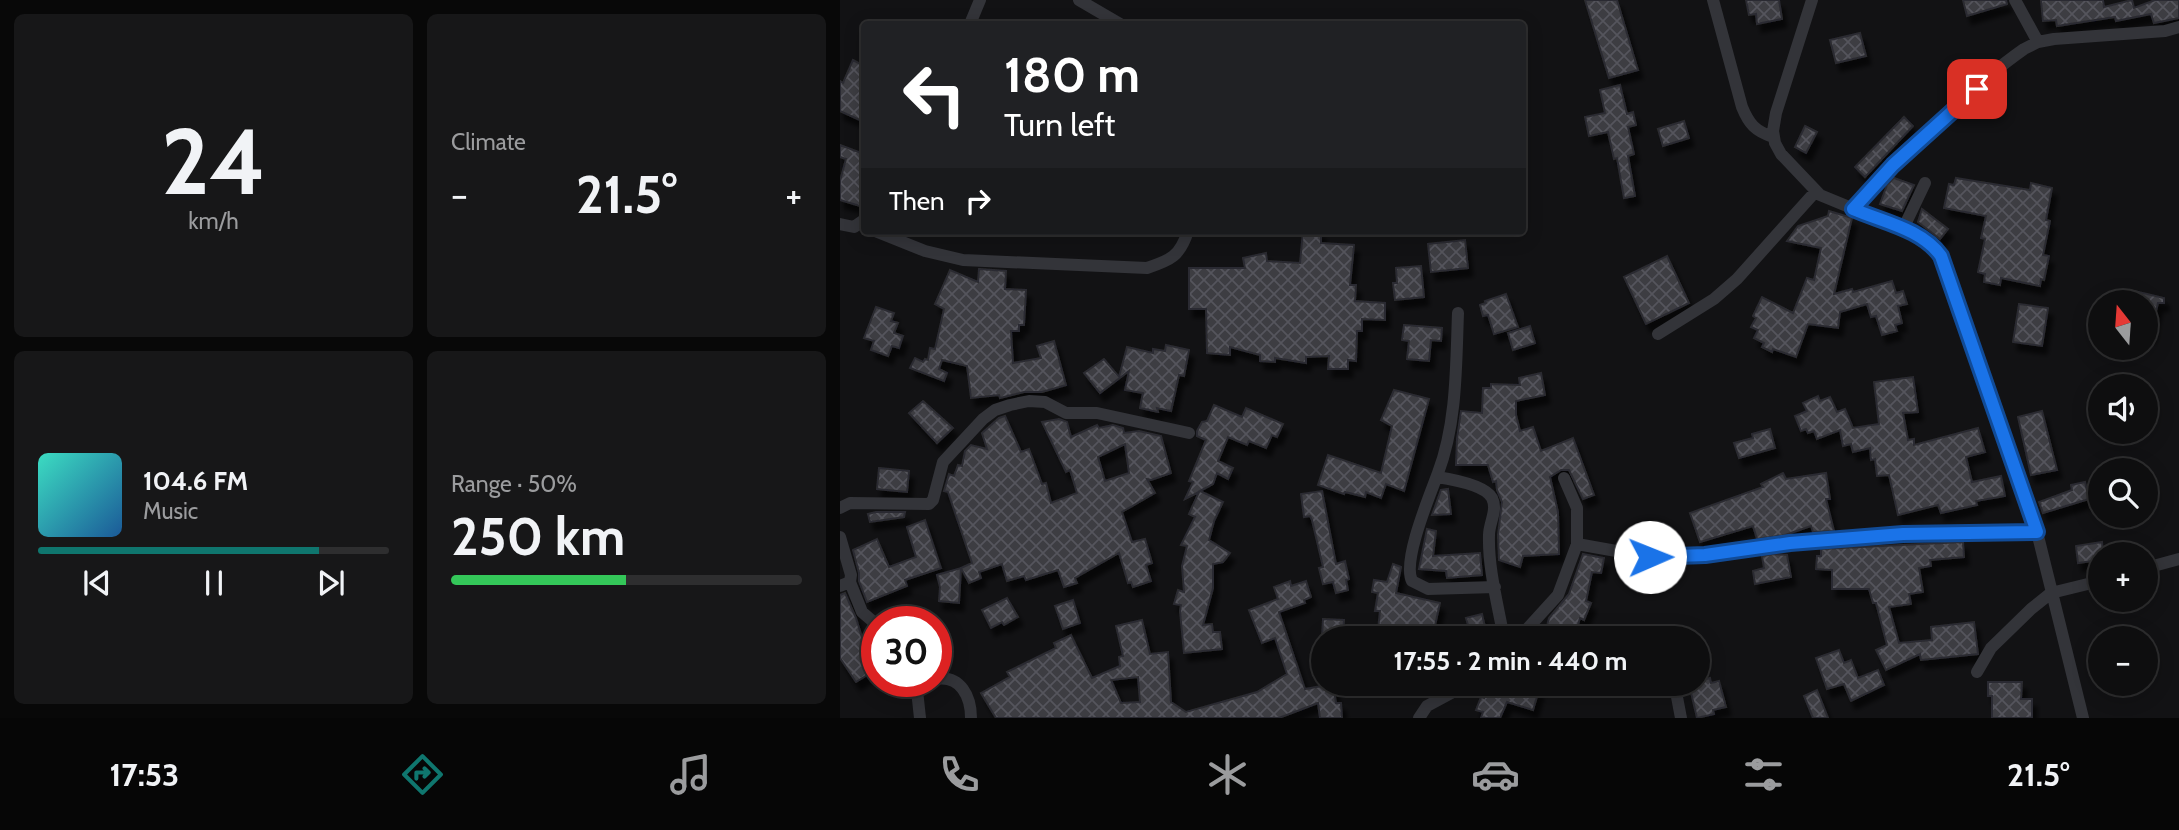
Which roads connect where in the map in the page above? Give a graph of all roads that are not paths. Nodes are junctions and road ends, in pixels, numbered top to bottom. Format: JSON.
{"nodes":[{"id":1,"x":980,"y":0,"type":"edge"},
{"id":2,"x":1079,"y":0,"type":"edge"},
{"id":3,"x":1713,"y":0,"type":"edge"},
{"id":4,"x":1812,"y":0,"type":"edge"},
{"id":5,"x":2015,"y":0,"type":"edge"},
{"id":6,"x":971,"y":21,"type":"edge"},
{"id":7,"x":1116,"y":21,"type":"edge"},
{"id":8,"x":2179,"y":27,"type":"edge"},
{"id":9,"x":2038,"y":42,"type":"junction"},
{"id":10,"x":1773,"y":137,"type":"junction"},
{"id":11,"x":1925,"y":183,"type":"dead end"},
{"id":12,"x":1816,"y":191,"type":"junction"},
{"id":13,"x":1853,"y":209,"type":"junction"},
{"id":14,"x":840,"y":224,"type":"edge"},
{"id":15,"x":861,"y":225,"type":"edge"},
{"id":16,"x":1903,"y":229,"type":"junction"},
{"id":17,"x":885,"y":235,"type":"edge"},
{"id":18,"x":1187,"y":235,"type":"edge"},
{"id":19,"x":1458,"y":313,"type":"dead end"},
{"id":20,"x":1658,"y":334,"type":"dead end"},
{"id":21,"x":1189,"y":433,"type":"dead end"},
{"id":22,"x":1437,"y":477,"type":"junction"},
{"id":23,"x":1564,"y":478,"type":"dead end"},
{"id":24,"x":840,"y":508,"type":"edge"},
{"id":25,"x":2037,"y":532,"type":"junction"},
{"id":26,"x":840,"y":537,"type":"edge"},
{"id":27,"x":1577,"y":544,"type":"junction"},
{"id":28,"x":2179,"y":559,"type":"edge"},
{"id":29,"x":2158,"y":565,"type":"edge"},
{"id":30,"x":845,"y":584,"type":"edge"},
{"id":31,"x":2088,"y":584,"type":"edge"},
{"id":32,"x":1494,"y":587,"type":"junction"},
{"id":33,"x":2052,"y":593,"type":"junction"},
{"id":34,"x":861,"y":610,"type":"edge"},
{"id":35,"x":1502,"y":626,"type":"edge"},
{"id":36,"x":1530,"y":626,"type":"edge"},
{"id":37,"x":1977,"y":672,"type":"dead end"},
{"id":38,"x":952,"y":681,"type":"edge"},
{"id":39,"x":1446,"y":696,"type":"edge"},
{"id":40,"x":1677,"y":696,"type":"dead end"},
{"id":41,"x":921,"y":697,"type":"edge"},
{"id":42,"x":920,"y":718,"type":"edge"},
{"id":43,"x":971,"y":718,"type":"edge"},
{"id":44,"x":1419,"y":718,"type":"edge"},
{"id":45,"x":1681,"y":718,"type":"edge"},
{"id":46,"x":2083,"y":718,"type":"edge"}],
"edges":[{"from":1,"to":6,"type":"street"},
{"from":2,"to":7,"type":"street"},
{"from":3,"to":10,"type":"street"},
{"from":4,"to":10,"type":"street"},
{"from":5,"to":9,"type":"street"},
{"from":8,"to":9,"type":"street"},
{"from":9,"to":13,"type":"street"},
{"from":10,"to":12,"type":"street"},
{"from":11,"to":16,"type":"street"},
{"from":12,"to":13,"type":"street"},
{"from":12,"to":20,"type":"street"},
{"from":13,"to":16,"type":"street"},
{"from":14,"to":15,"type":"street"},
{"from":16,"to":25,"type":"street"},
{"from":17,"to":18,"type":"street"},
{"from":19,"to":22,"type":"street"},
{"from":21,"to":24,"type":"street"},
{"from":22,"to":32,"type":"street"},
{"from":22,"to":32,"type":"street"},
{"from":23,"to":27,"type":"street"},
{"from":25,"to":27,"type":"street"},
{"from":25,"to":33,"type":"street"},
{"from":26,"to":30,"type":"street"},
{"from":27,"to":36,"type":"street"},
{"from":28,"to":29,"type":"street"},
{"from":30,"to":34,"type":"street"},
{"from":31,"to":33,"type":"street"},
{"from":32,"to":35,"type":"street"},
{"from":33,"to":37,"type":"street"},
{"from":33,"to":46,"type":"street"},
{"from":38,"to":43,"type":"street"},
{"from":39,"to":44,"type":"street"},
{"from":40,"to":45,"type":"street"},
{"from":41,"to":42,"type":"street"}]}
